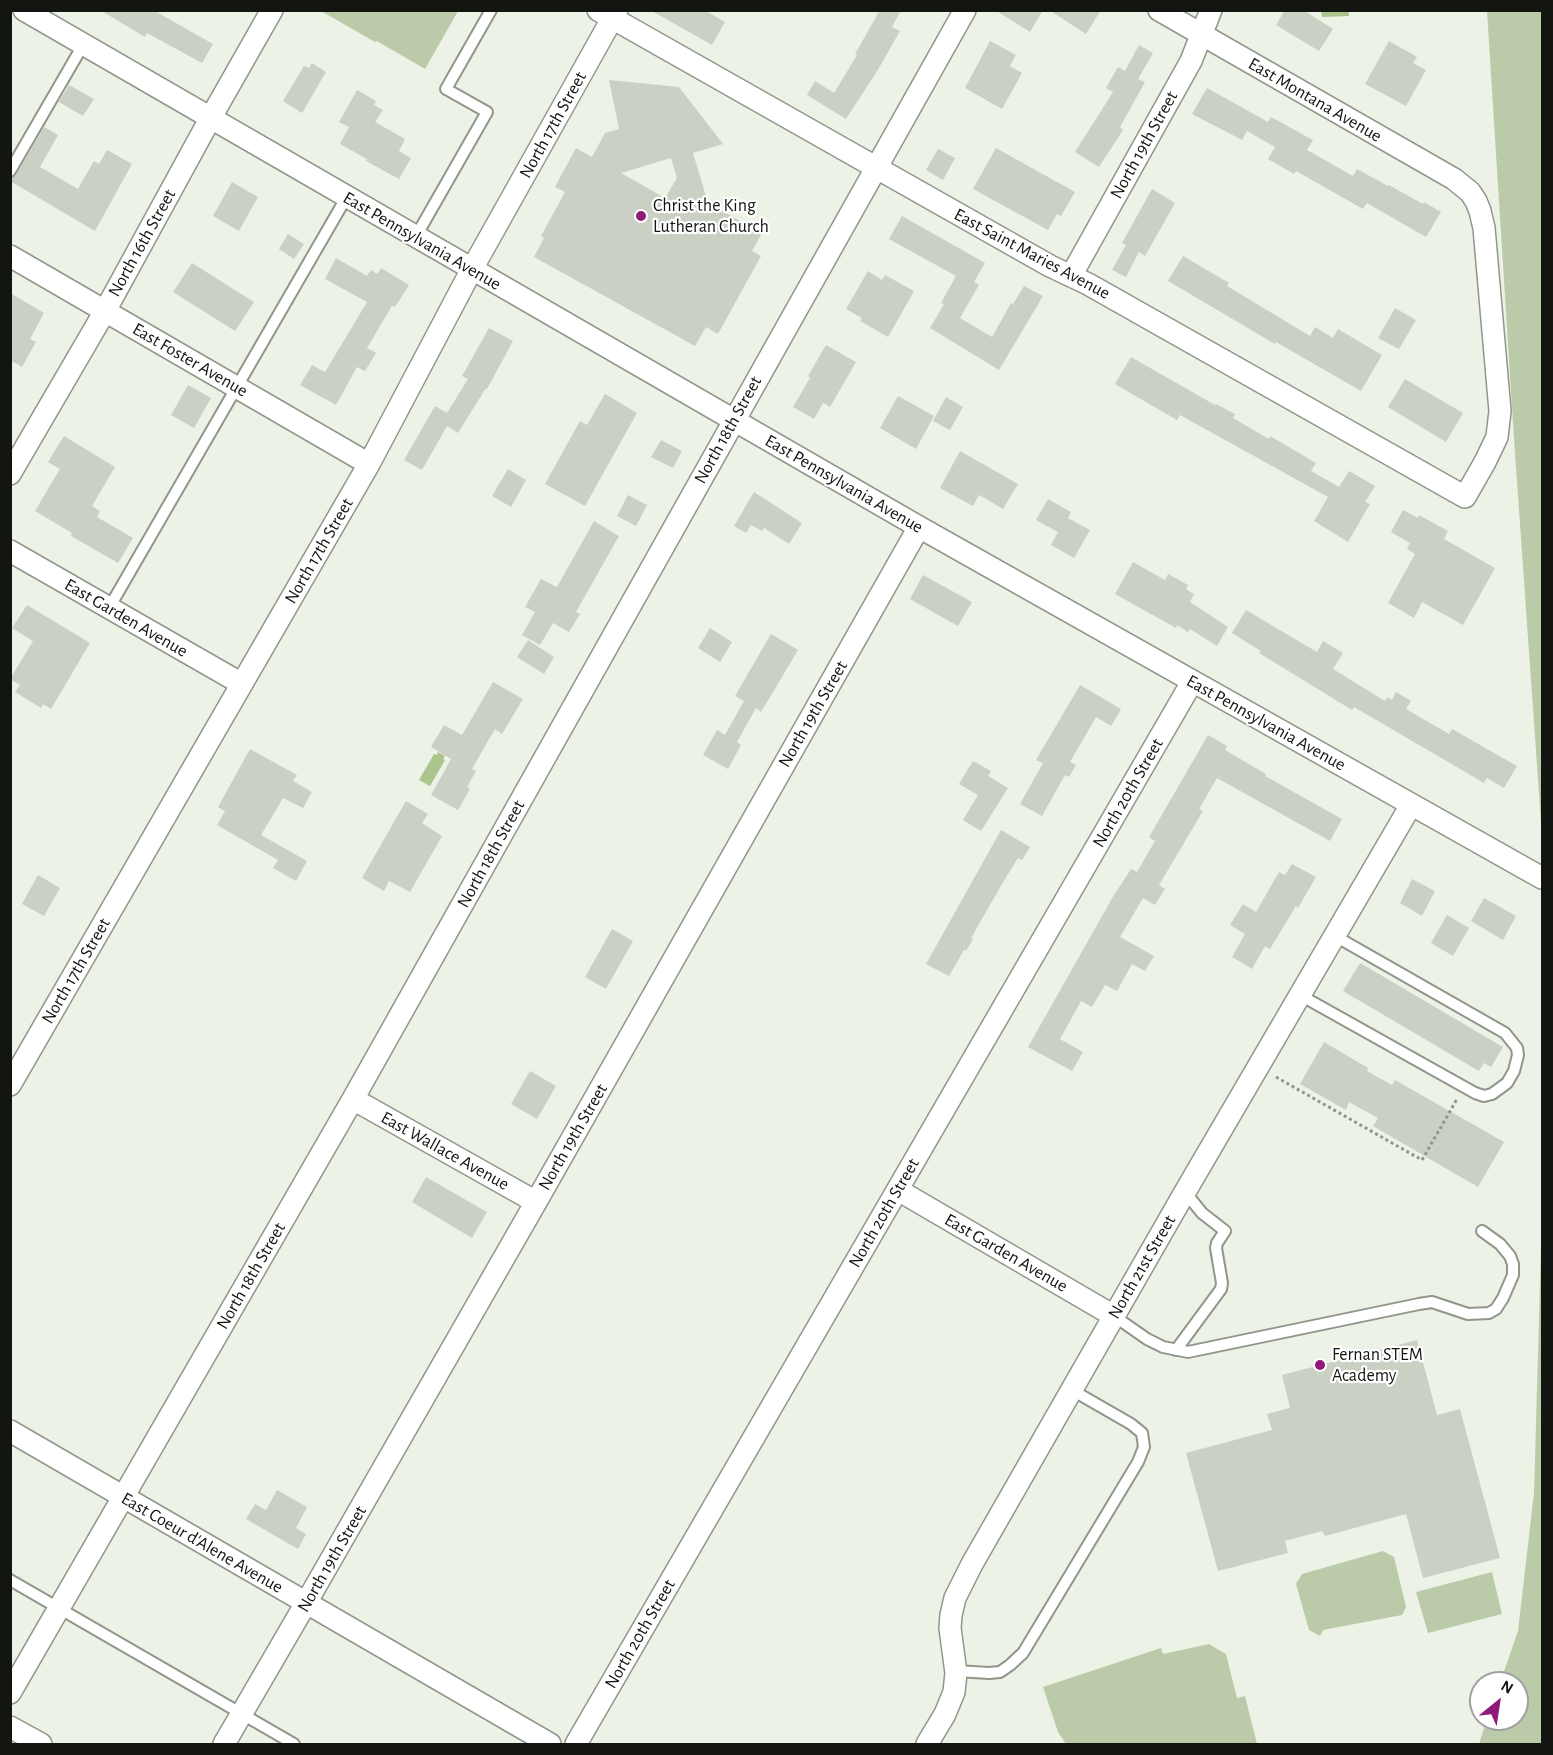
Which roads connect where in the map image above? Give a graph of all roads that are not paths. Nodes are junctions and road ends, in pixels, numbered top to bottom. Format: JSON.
{"nodes":[{"id":1,"x":24,"y":10,"type":"edge"},
{"id":2,"x":272,"y":10,"type":"edge"},
{"id":3,"x":491,"y":10,"type":"edge"},
{"id":4,"x":965,"y":10,"type":"edge"},
{"id":5,"x":1159,"y":10,"type":"edge"},
{"id":6,"x":1211,"y":10,"type":"edge"},
{"id":7,"x":609,"y":13,"type":"edge"},
{"id":8,"x":1201,"y":34,"type":"junction"},
{"id":9,"x":83,"y":45,"type":"junction"},
{"id":10,"x":210,"y":119,"type":"junction"},
{"id":11,"x":876,"y":168,"type":"junction"},
{"id":12,"x":10,"y":171,"type":"edge"},
{"id":13,"x":346,"y":198,"type":"junction"},
{"id":14,"x":415,"y":237,"type":"junction"},
{"id":15,"x":10,"y":256,"type":"edge"},
{"id":16,"x":472,"y":269,"type":"junction"},
{"id":17,"x":1071,"y":276,"type":"junction"},
{"id":18,"x":105,"y":311,"type":"junction"},
{"id":19,"x":237,"y":386,"type":"junction"},
{"id":20,"x":733,"y":421,"type":"junction"},
{"id":21,"x":369,"y":464,"type":"junction"},
{"id":22,"x":10,"y":474,"type":"edge"},
{"id":23,"x":1465,"y":497,"type":"joint"},
{"id":24,"x":919,"y":527,"type":"junction"},
{"id":25,"x":10,"y":551,"type":"edge"},
{"id":26,"x":109,"y":608,"type":"junction"},
{"id":27,"x":1192,"y":682,"type":"junction"},
{"id":28,"x":242,"y":684,"type":"junction"},
{"id":29,"x":1411,"y":805,"type":"junction"},
{"id":30,"x":1542,"y":878,"type":"edge"},
{"id":31,"x":1335,"y":936,"type":"junction"},
{"id":32,"x":1300,"y":995,"type":"junction"},
{"id":33,"x":10,"y":1085,"type":"edge"},
{"id":34,"x":353,"y":1099,"type":"junction"},
{"id":35,"x":898,"y":1190,"type":"junction"},
{"id":36,"x":1185,"y":1192,"type":"junction"},
{"id":37,"x":536,"y":1202,"type":"junction"},
{"id":38,"x":1482,"y":1231,"type":"dead end"},
{"id":39,"x":1114,"y":1317,"type":"junction"},
{"id":40,"x":1176,"y":1350,"type":"junction"},
{"id":41,"x":1072,"y":1390,"type":"junction"},
{"id":42,"x":10,"y":1431,"type":"edge"},
{"id":43,"x":124,"y":1497,"type":"junction"},
{"id":44,"x":10,"y":1580,"type":"edge"},
{"id":45,"x":306,"y":1604,"type":"junction"},
{"id":46,"x":60,"y":1609,"type":"junction"},
{"id":47,"x":956,"y":1671,"type":"junction"},
{"id":48,"x":10,"y":1693,"type":"edge"},
{"id":49,"x":242,"y":1714,"type":"junction"},
{"id":50,"x":10,"y":1727,"type":"edge"},
{"id":51,"x":41,"y":1744,"type":"edge"},
{"id":52,"x":224,"y":1744,"type":"edge"},
{"id":53,"x":294,"y":1744,"type":"edge"},
{"id":54,"x":549,"y":1744,"type":"edge"},
{"id":55,"x":576,"y":1744,"type":"edge"},
{"id":56,"x":927,"y":1744,"type":"edge"}],
"edges":[{"from":1,"to":9,"type":"street","name":"East Pennsylvania Avenue"},
{"from":2,"to":10,"type":"street","name":"North 16th Street"},
{"from":3,"to":14,"type":"lane"},
{"from":4,"to":11,"type":"street","name":"North 18th Street"},
{"from":5,"to":8,"type":"street","name":"East Montana Avenue"},
{"from":6,"to":8,"type":"street","name":"North 19th Street"},
{"from":7,"to":11,"type":"street","name":"East Saint Maries Avenue"},
{"from":7,"to":16,"type":"street","name":"North 17th Street"},
{"from":8,"to":17,"type":"street","name":"North 19th Street"},
{"from":8,"to":23,"type":"street","name":"East Montana Avenue"},
{"from":9,"to":10,"type":"street","name":"East Pennsylvania Avenue"},
{"from":9,"to":12,"type":"lane"},
{"from":10,"to":13,"type":"street","name":"East Pennsylvania Avenue"},
{"from":10,"to":18,"type":"street","name":"North 16th Street"},
{"from":11,"to":17,"type":"street","name":"East Saint Maries Avenue"},
{"from":11,"to":20,"type":"street","name":"North 18th Street"},
{"from":13,"to":14,"type":"street","name":"East Pennsylvania Avenue"},
{"from":13,"to":19,"type":"lane"},
{"from":14,"to":16,"type":"street","name":"East Pennsylvania Avenue"},
{"from":15,"to":18,"type":"street","name":"East Foster Avenue"},
{"from":16,"to":20,"type":"street","name":"East Pennsylvania Avenue"},
{"from":16,"to":21,"type":"street","name":"North 17th Street"},
{"from":17,"to":23,"type":"street","name":"East Saint Maries Avenue"},
{"from":18,"to":19,"type":"street","name":"East Foster Avenue"},
{"from":18,"to":22,"type":"street","name":"North 16th Street"},
{"from":19,"to":21,"type":"street","name":"East Foster Avenue"},
{"from":19,"to":26,"type":"lane"},
{"from":20,"to":24,"type":"street","name":"East Pennsylvania Avenue"},
{"from":20,"to":34,"type":"street","name":"North 18th Street"},
{"from":21,"to":28,"type":"street","name":"North 17th Street"},
{"from":24,"to":27,"type":"street","name":"East Pennsylvania Avenue"},
{"from":24,"to":37,"type":"street","name":"North 19th Street"},
{"from":25,"to":26,"type":"street","name":"East Garden Avenue"},
{"from":26,"to":28,"type":"street","name":"East Garden Avenue"},
{"from":27,"to":29,"type":"street","name":"East Pennsylvania Avenue"},
{"from":27,"to":35,"type":"street","name":"North 20th Street"},
{"from":28,"to":33,"type":"street","name":"North 17th Street"},
{"from":29,"to":30,"type":"street","name":"East Pennsylvania Avenue"},
{"from":29,"to":31,"type":"street","name":"North 21st Street"},
{"from":31,"to":32,"type":"street","name":"North 21st Street"},
{"from":31,"to":32,"type":"lane"},
{"from":32,"to":36,"type":"street","name":"North 21st Street"},
{"from":34,"to":37,"type":"street","name":"East Wallace Avenue"},
{"from":34,"to":43,"type":"street","name":"North 18th Street"},
{"from":35,"to":39,"type":"street","name":"East Garden Avenue"},
{"from":35,"to":55,"type":"street","name":"North 20th Street"},
{"from":36,"to":39,"type":"street","name":"North 21st Street"},
{"from":36,"to":40,"type":"lane"},
{"from":37,"to":45,"type":"street","name":"North 19th Street"},
{"from":38,"to":40,"type":"lane"},
{"from":39,"to":40,"type":"lane"},
{"from":39,"to":41,"type":"street","name":"North 21st Street"},
{"from":41,"to":47,"type":"street","name":"North 21st Street"},
{"from":41,"to":47,"type":"lane"},
{"from":42,"to":43,"type":"street","name":"East Coeur d'Alene Avenue"},
{"from":43,"to":45,"type":"street","name":"East Coeur d'Alene Avenue"},
{"from":43,"to":46,"type":"street","name":"North 18th Street"},
{"from":44,"to":46,"type":"lane"},
{"from":45,"to":49,"type":"street","name":"North 19th Street"},
{"from":45,"to":54,"type":"street","name":"East Coeur d'Alene Avenue"},
{"from":46,"to":48,"type":"street","name":"North 18th Street"},
{"from":46,"to":49,"type":"lane"},
{"from":47,"to":56,"type":"street","name":"North 21st Street"},
{"from":49,"to":52,"type":"street","name":"North 19th Street"},
{"from":49,"to":53,"type":"lane"},
{"from":50,"to":51,"type":"street"}]}
